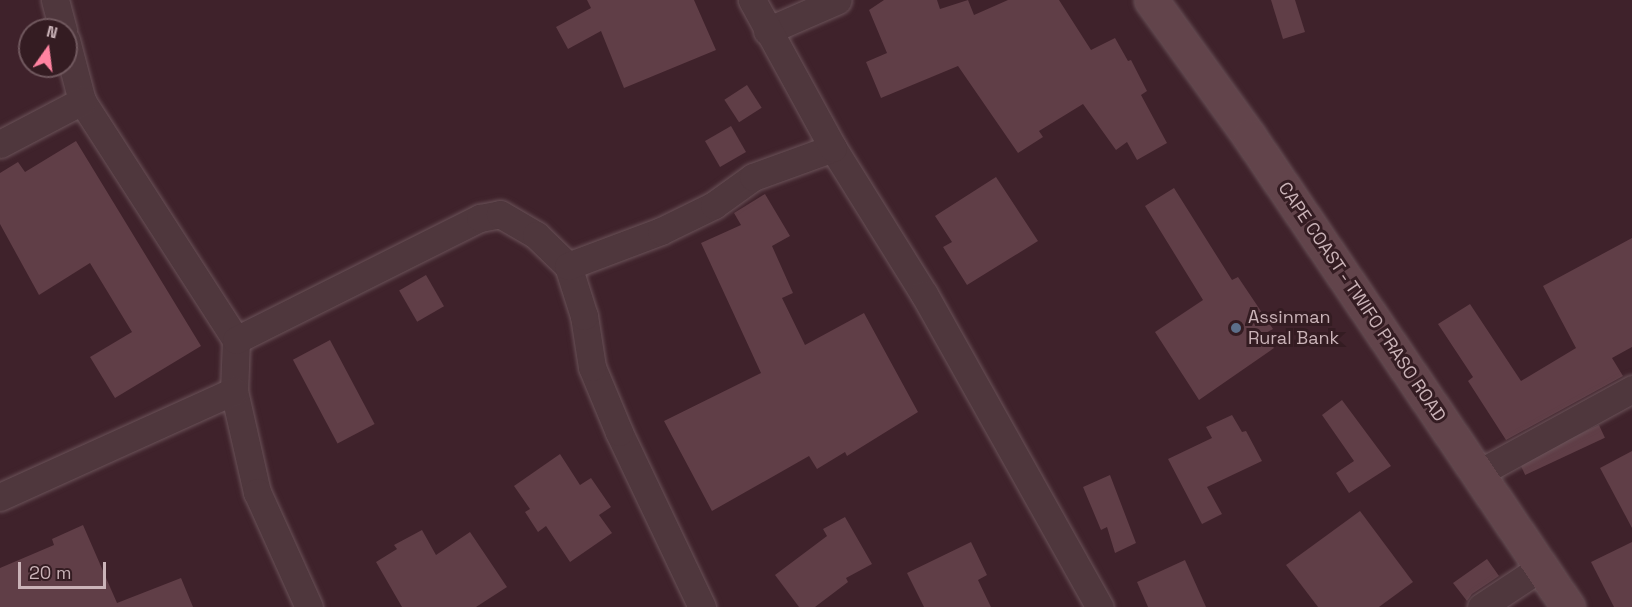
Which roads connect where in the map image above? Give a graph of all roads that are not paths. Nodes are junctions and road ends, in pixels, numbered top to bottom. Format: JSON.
{"nodes":[{"id":1,"x":55,"y":0,"type":"edge"},
{"id":2,"x":752,"y":0,"type":"edge"},
{"id":3,"x":838,"y":0,"type":"edge"},
{"id":4,"x":1151,"y":0,"type":"edge"},
{"id":5,"x":60,"y":18,"type":"edge"},
{"id":6,"x":767,"y":31,"type":"junction"},
{"id":7,"x":76,"y":78,"type":"edge"},
{"id":8,"x":82,"y":101,"type":"junction"},
{"id":9,"x":0,"y":144,"type":"edge"},
{"id":10,"x":833,"y":148,"type":"junction"},
{"id":11,"x":568,"y":266,"type":"junction"},
{"id":12,"x":236,"y":340,"type":"junction"},
{"id":13,"x":1632,"y":388,"type":"edge"},
{"id":14,"x":234,"y":391,"type":"junction"},
{"id":15,"x":1477,"y":474,"type":"junction"},
{"id":16,"x":0,"y":496,"type":"edge"},
{"id":17,"x":1543,"y":566,"type":"junction"},
{"id":18,"x":309,"y":607,"type":"edge"},
{"id":19,"x":702,"y":607,"type":"edge"},
{"id":20,"x":1100,"y":607,"type":"edge"},
{"id":21,"x":1481,"y":607,"type":"edge"},
{"id":22,"x":1568,"y":607,"type":"edge"}],
"edges":[{"from":1,"to":5,"type":"street"},
{"from":2,"to":6,"type":"street"},
{"from":3,"to":6,"type":"street"},
{"from":4,"to":15,"type":"main road","name":"CAPE COAST - TWIFO PRASO ROAD"},
{"from":6,"to":10,"type":"street"},
{"from":7,"to":8,"type":"street"},
{"from":8,"to":9,"type":"street"},
{"from":8,"to":12,"type":"street"},
{"from":10,"to":11,"type":"street"},
{"from":10,"to":20,"type":"street"},
{"from":11,"to":12,"type":"street"},
{"from":11,"to":19,"type":"street"},
{"from":12,"to":14,"type":"street"},
{"from":13,"to":15,"type":"street"},
{"from":14,"to":16,"type":"street"},
{"from":14,"to":18,"type":"street"},
{"from":15,"to":17,"type":"main road","name":"CAPE COAST - TWIFO PRASO ROAD"},
{"from":17,"to":21,"type":"street"},
{"from":17,"to":22,"type":"main road","name":"CAPE COAST - TWIFO PRASO ROAD"}]}
